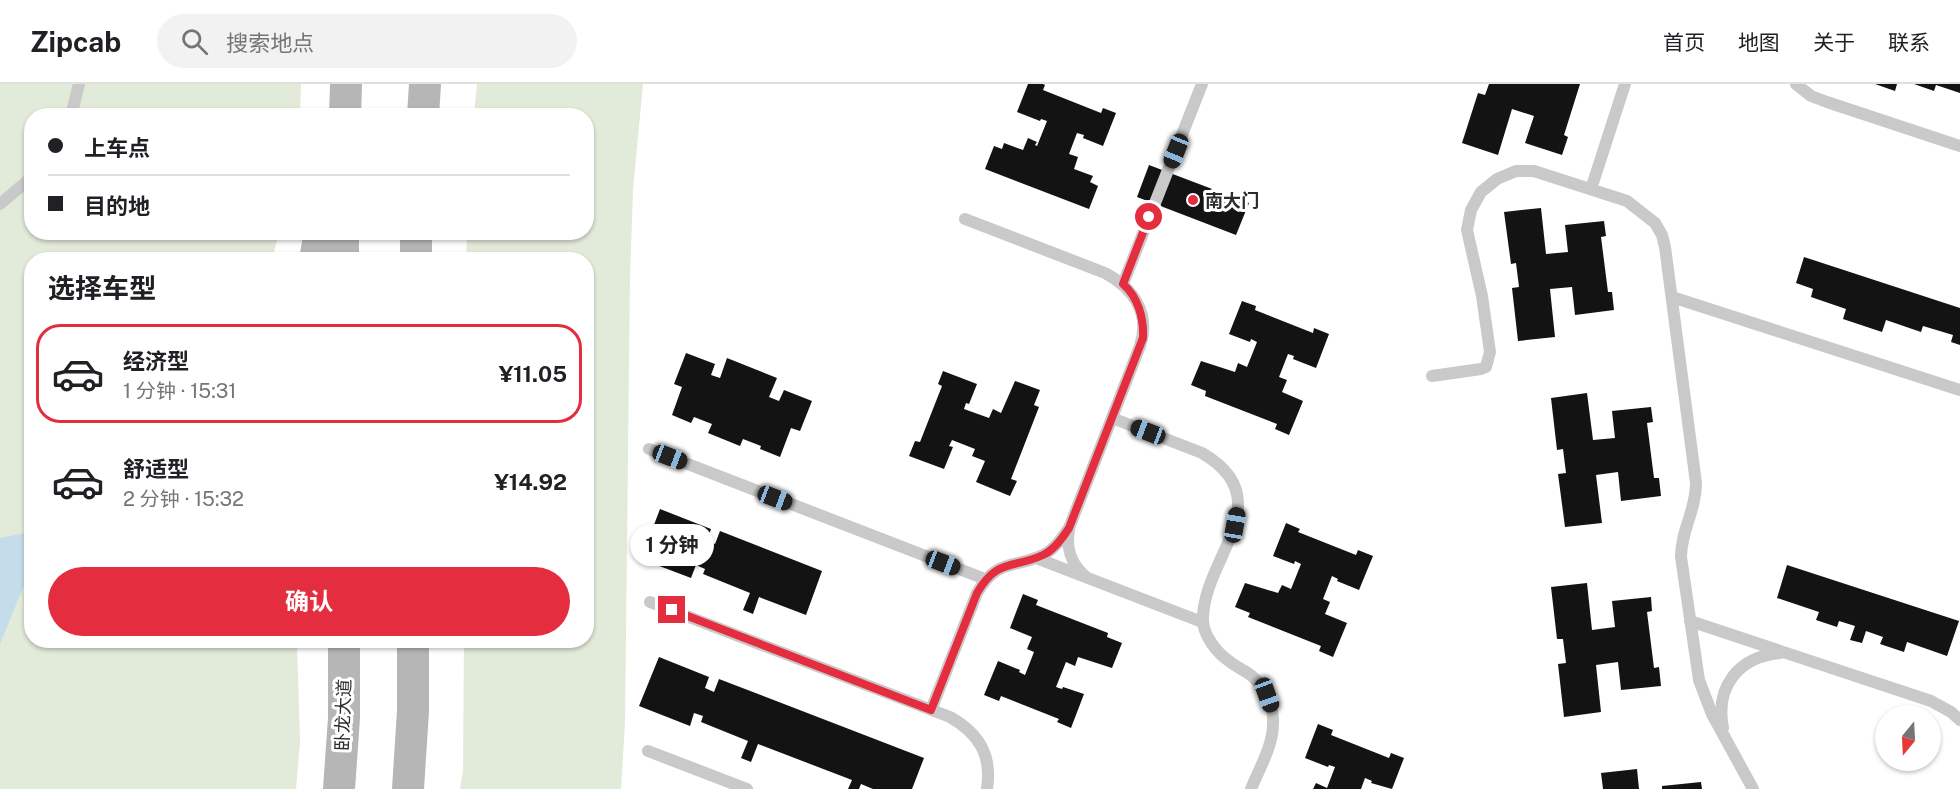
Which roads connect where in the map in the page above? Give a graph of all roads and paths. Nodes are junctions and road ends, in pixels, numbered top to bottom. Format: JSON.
{"nodes":[{"id":1,"x":79,"y":84,"type":"edge"},
{"id":2,"x":425,"y":84,"type":"edge"},
{"id":3,"x":1202,"y":84,"type":"edge"},
{"id":4,"x":1625,"y":84,"type":"edge"},
{"id":5,"x":1796,"y":84,"type":"edge"},
{"id":6,"x":73,"y":108,"type":"edge"},
{"id":7,"x":424,"y":108,"type":"edge"},
{"id":8,"x":1960,"y":146,"type":"edge"},
{"id":9,"x":24,"y":184,"type":"edge"},
{"id":10,"x":1591,"y":189,"type":"junction"},
{"id":11,"x":0,"y":204,"type":"edge"},
{"id":12,"x":965,"y":219,"type":"dead end"},
{"id":13,"x":1123,"y":284,"type":"junction"},
{"id":14,"x":1672,"y":297,"type":"junction"},
{"id":15,"x":1432,"y":376,"type":"dead end"},
{"id":16,"x":1960,"y":390,"type":"edge"},
{"id":17,"x":1112,"y":417,"type":"junction"},
{"id":18,"x":649,"y":449,"type":"dead end"},
{"id":19,"x":1069,"y":528,"type":"junction"},
{"id":20,"x":1036,"y":558,"type":"junction"},
{"id":21,"x":985,"y":579,"type":"junction"},
{"id":22,"x":1089,"y":579,"type":"junction"},
{"id":23,"x":650,"y":602,"type":"dead end"},
{"id":24,"x":1690,"y":621,"type":"junction"},
{"id":25,"x":1202,"y":622,"type":"junction"},
{"id":26,"x":344,"y":648,"type":"edge"},
{"id":27,"x":413,"y":648,"type":"edge"},
{"id":28,"x":1786,"y":653,"type":"junction"},
{"id":29,"x":931,"y":710,"type":"junction"},
{"id":30,"x":1960,"y":720,"type":"edge"},
{"id":31,"x":1724,"y":735,"type":"junction"},
{"id":32,"x":648,"y":751,"type":"dead end"},
{"id":33,"x":339,"y":789,"type":"edge"},
{"id":34,"x":408,"y":789,"type":"edge"},
{"id":35,"x":747,"y":789,"type":"edge"},
{"id":36,"x":987,"y":789,"type":"edge"},
{"id":37,"x":1251,"y":789,"type":"edge"},
{"id":38,"x":1753,"y":789,"type":"edge"}],
"edges":[{"from":1,"to":6,"type":"lane"},
{"from":2,"to":7,"type":"main road"},
{"from":3,"to":13,"type":"lane"},
{"from":4,"to":10,"type":"lane"},
{"from":5,"to":8,"type":"lane"},
{"from":9,"to":11,"type":"lane"},
{"from":10,"to":14,"type":"lane"},
{"from":10,"to":15,"type":"lane"},
{"from":12,"to":13,"type":"lane"},
{"from":13,"to":17,"type":"lane"},
{"from":14,"to":16,"type":"lane"},
{"from":14,"to":24,"type":"lane"},
{"from":17,"to":19,"type":"lane"},
{"from":17,"to":25,"type":"lane"},
{"from":18,"to":21,"type":"lane"},
{"from":19,"to":20,"type":"lane"},
{"from":19,"to":22,"type":"lane"},
{"from":20,"to":21,"type":"lane"},
{"from":20,"to":22,"type":"lane"},
{"from":21,"to":29,"type":"lane"},
{"from":22,"to":25,"type":"lane"},
{"from":23,"to":29,"type":"lane"},
{"from":24,"to":28,"type":"lane"},
{"from":24,"to":31,"type":"lane"},
{"from":25,"to":37,"type":"lane"},
{"from":26,"to":33,"type":"main road","name":"卧龙大道"},
{"from":27,"to":34,"type":"main road"},
{"from":28,"to":30,"type":"lane"},
{"from":28,"to":31,"type":"lane"},
{"from":29,"to":36,"type":"lane"},
{"from":31,"to":38,"type":"lane"},
{"from":32,"to":35,"type":"lane"}]}
